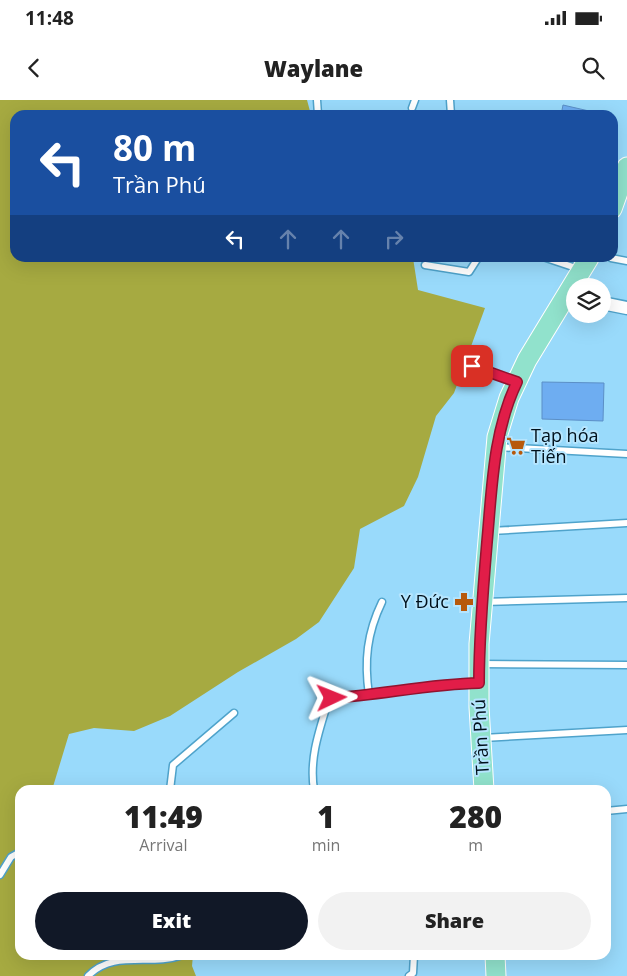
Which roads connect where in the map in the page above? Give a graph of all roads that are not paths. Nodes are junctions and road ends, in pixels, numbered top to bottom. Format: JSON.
{"nodes":[{"id":1,"x":415,"y":100,"type":"edge"},
{"id":2,"x":412,"y":108,"type":"dead end"},
{"id":3,"x":627,"y":167,"type":"edge"},
{"id":4,"x":618,"y":193,"type":"edge"},
{"id":5,"x":475,"y":262,"type":"edge"},
{"id":6,"x":571,"y":262,"type":"edge"},
{"id":7,"x":584,"y":264,"type":"edge"},
{"id":8,"x":425,"y":265,"type":"dead end"},
{"id":9,"x":578,"y":278,"type":"edge"},
{"id":10,"x":566,"y":303,"type":"edge"},
{"id":11,"x":611,"y":305,"type":"edge"},
{"id":12,"x":627,"y":308,"type":"edge"},
{"id":13,"x":472,"y":366,"type":"dead end"},
{"id":14,"x":517,"y":382,"type":"junction"},
{"id":15,"x":496,"y":447,"type":"junction"},
{"id":16,"x":627,"y":454,"type":"edge"},
{"id":17,"x":627,"y":523,"type":"edge"},
{"id":18,"x":488,"y":531,"type":"junction"},
{"id":19,"x":627,"y":598,"type":"edge"},
{"id":20,"x":382,"y":602,"type":"dead end"},
{"id":21,"x":482,"y":602,"type":"junction"},
{"id":22,"x":479,"y":664,"type":"junction"},
{"id":23,"x":627,"y":665,"type":"edge"},
{"id":24,"x":479,"y":683,"type":"junction"},
{"id":25,"x":369,"y":695,"type":"junction"},
{"id":26,"x":234,"y":714,"type":"dead end"},
{"id":27,"x":627,"y":730,"type":"edge"},
{"id":28,"x":480,"y":738,"type":"junction"},
{"id":29,"x":171,"y":785,"type":"edge"},
{"id":30,"x":313,"y":785,"type":"edge"},
{"id":31,"x":484,"y":785,"type":"edge"},
{"id":32,"x":627,"y":809,"type":"edge"},
{"id":33,"x":611,"y":811,"type":"edge"},
{"id":34,"x":15,"y":855,"type":"edge"},
{"id":35,"x":0,"y":875,"type":"edge"},
{"id":36,"x":120,"y":960,"type":"edge"},
{"id":37,"x":120,"y":960,"type":"edge"},
{"id":38,"x":164,"y":960,"type":"edge"},
{"id":39,"x":414,"y":960,"type":"edge"},
{"id":40,"x":494,"y":960,"type":"edge"},
{"id":41,"x":88,"y":976,"type":"edge"},
{"id":42,"x":409,"y":976,"type":"edge"},
{"id":43,"x":496,"y":976,"type":"edge"}],
"edges":[{"from":1,"to":2,"type":"lane"},
{"from":3,"to":4,"type":"main road"},
{"from":5,"to":8,"type":"lane"},
{"from":6,"to":7,"type":"lane"},
{"from":7,"to":9,"type":"main road","name":"Trần Phú"},
{"from":10,"to":14,"type":"main road","name":"Trần Phú"},
{"from":11,"to":12,"type":"street"},
{"from":13,"to":14,"type":"lane"},
{"from":14,"to":15,"type":"main road","name":"Trần Phú"},
{"from":15,"to":16,"type":"lane"},
{"from":15,"to":18,"type":"main road","name":"Trần Phú"},
{"from":17,"to":18,"type":"lane"},
{"from":18,"to":21,"type":"main road","name":"Trần Phú"},
{"from":19,"to":21,"type":"lane"},
{"from":20,"to":25,"type":"lane"},
{"from":21,"to":22,"type":"main road","name":"Trần Phú"},
{"from":22,"to":23,"type":"lane"},
{"from":22,"to":24,"type":"main road","name":"Trần Phú"},
{"from":24,"to":25,"type":"lane"},
{"from":24,"to":28,"type":"main road","name":"Trần Phú"},
{"from":25,"to":30,"type":"lane"},
{"from":26,"to":29,"type":"lane"},
{"from":27,"to":28,"type":"lane"},
{"from":28,"to":31,"type":"main road","name":"Trần Phú"},
{"from":32,"to":33,"type":"lane"},
{"from":34,"to":35,"type":"lane"},
{"from":36,"to":38,"type":"lane"},
{"from":37,"to":41,"type":"lane"},
{"from":39,"to":42,"type":"lane"},
{"from":40,"to":43,"type":"main road"}]}
